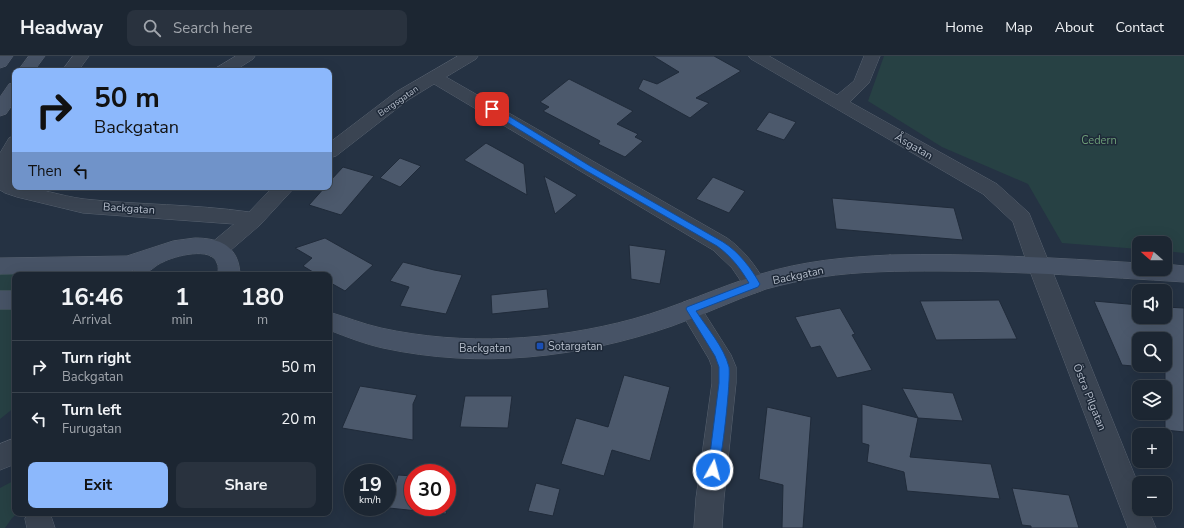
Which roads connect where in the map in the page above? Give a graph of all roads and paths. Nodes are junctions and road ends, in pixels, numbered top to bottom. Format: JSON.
{"nodes":[{"id":1,"x":5,"y":56,"type":"edge"},
{"id":2,"x":37,"y":56,"type":"edge"},
{"id":3,"x":81,"y":56,"type":"edge"},
{"id":4,"x":247,"y":56,"type":"edge"},
{"id":5,"x":470,"y":56,"type":"edge"},
{"id":6,"x":757,"y":56,"type":"edge"},
{"id":7,"x":872,"y":56,"type":"edge"},
{"id":8,"x":0,"y":63,"type":"edge"},
{"id":9,"x":28,"y":68,"type":"edge"},
{"id":10,"x":72,"y":68,"type":"edge"},
{"id":11,"x":227,"y":68,"type":"edge"},
{"id":12,"x":434,"y":77,"type":"junction"},
{"id":13,"x":12,"y":92,"type":"edge"},
{"id":14,"x":838,"y":103,"type":"junction"},
{"id":15,"x":0,"y":110,"type":"edge"},
{"id":16,"x":12,"y":147,"type":"edge"},
{"id":17,"x":332,"y":150,"type":"edge"},
{"id":18,"x":12,"y":189,"type":"edge"},
{"id":19,"x":14,"y":190,"type":"edge"},
{"id":20,"x":282,"y":190,"type":"edge"},
{"id":21,"x":60,"y":193,"type":"edge"},
{"id":22,"x":253,"y":220,"type":"junction"},
{"id":23,"x":217,"y":250,"type":"junction"},
{"id":24,"x":154,"y":257,"type":"junction"},
{"id":25,"x":0,"y":266,"type":"edge"},
{"id":26,"x":1039,"y":266,"type":"junction"},
{"id":27,"x":136,"y":272,"type":"edge"},
{"id":28,"x":229,"y":272,"type":"edge"},
{"id":29,"x":1184,"y":274,"type":"edge"},
{"id":30,"x":755,"y":284,"type":"junction"},
{"id":31,"x":0,"y":300,"type":"edge"},
{"id":32,"x":12,"y":300,"type":"edge"},
{"id":33,"x":690,"y":309,"type":"junction"},
{"id":34,"x":332,"y":322,"type":"edge"},
{"id":35,"x":12,"y":452,"type":"edge"},
{"id":36,"x":0,"y":458,"type":"edge"},
{"id":37,"x":708,"y":528,"type":"edge"},
{"id":38,"x":1142,"y":528,"type":"edge"}],
"edges":[{"from":1,"to":8,"type":"street"},
{"from":2,"to":9,"type":"street"},
{"from":3,"to":10,"type":"street"},
{"from":4,"to":11,"type":"street"},
{"from":5,"to":12,"type":"street","name":"Bergsgatan"},
{"from":6,"to":14,"type":"street","name":"Åsgatan"},
{"from":7,"to":14,"type":"street"},
{"from":12,"to":17,"type":"street","name":"Bergsgatan"},
{"from":12,"to":30,"type":"street"},
{"from":13,"to":15,"type":"street"},
{"from":14,"to":26,"type":"street","name":"Åsgatan"},
{"from":16,"to":18,"type":"street","name":"Backgatan"},
{"from":19,"to":21,"type":"street","name":"Backgatan"},
{"from":20,"to":22,"type":"street"},
{"from":21,"to":22,"type":"street","name":"Backgatan"},
{"from":22,"to":23,"type":"street"},
{"from":23,"to":24,"type":"street"},
{"from":23,"to":28,"type":"street"},
{"from":24,"to":25,"type":"street"},
{"from":24,"to":27,"type":"street"},
{"from":26,"to":29,"type":"street","name":"Backgatan"},
{"from":26,"to":30,"type":"street","name":"Backgatan"},
{"from":26,"to":38,"type":"street","name":"Östra Pilgatan"},
{"from":30,"to":33,"type":"street","name":"Backgatan"},
{"from":31,"to":32,"type":"street"},
{"from":33,"to":34,"type":"street","name":"Backgatan"},
{"from":33,"to":37,"type":"street"},
{"from":35,"to":36,"type":"street"}]}
